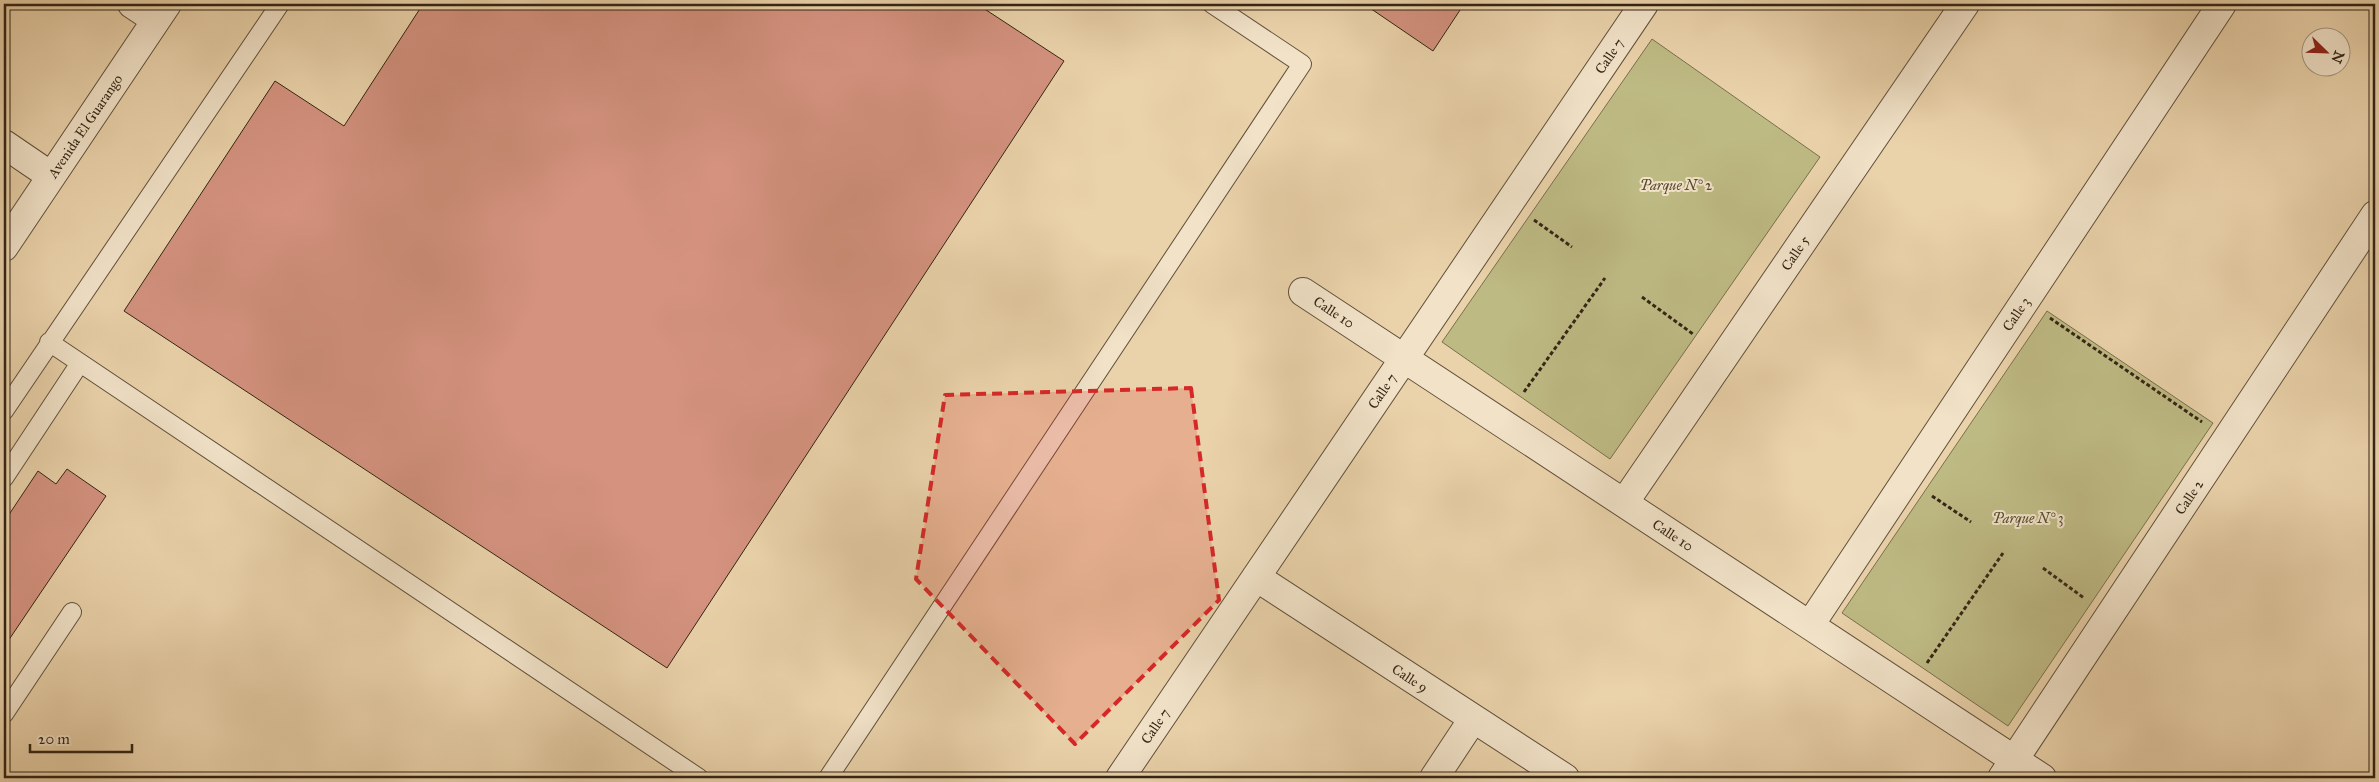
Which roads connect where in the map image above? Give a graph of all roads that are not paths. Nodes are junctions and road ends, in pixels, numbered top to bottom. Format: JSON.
{"nodes":[{"id":1,"x":132,"y":4,"type":"edge"},
{"id":2,"x":280,"y":4,"type":"edge"},
{"id":3,"x":1212,"y":4,"type":"edge"},
{"id":4,"x":1644,"y":4,"type":"edge"},
{"id":5,"x":1965,"y":4,"type":"edge"},
{"id":6,"x":2222,"y":4,"type":"edge"},
{"id":7,"x":161,"y":12,"type":"edge"},
{"id":8,"x":4,"y":144,"type":"edge"},
{"id":9,"x":52,"y":176,"type":"junction"},
{"id":10,"x":2375,"y":216,"type":"edge"},
{"id":11,"x":4,"y":247,"type":"edge"},
{"id":12,"x":1303,"y":292,"type":"dead end"},
{"id":13,"x":49,"y":342,"type":"junction"},
{"id":14,"x":1404,"y":358,"type":"junction"},
{"id":15,"x":80,"y":363,"type":"junction"},
{"id":16,"x":4,"y":411,"type":"edge"},
{"id":17,"x":4,"y":478,"type":"edge"},
{"id":18,"x":1624,"y":503,"type":"junction"},
{"id":19,"x":1256,"y":577,"type":"junction"},
{"id":20,"x":72,"y":612,"type":"dead end"},
{"id":21,"x":1810,"y":625,"type":"junction"},
{"id":22,"x":4,"y":714,"type":"edge"},
{"id":23,"x":1473,"y":719,"type":"junction"},
{"id":24,"x":2008,"y":769,"type":"edge"},
{"id":25,"x":699,"y":778,"type":"edge"},
{"id":26,"x":828,"y":778,"type":"edge"},
{"id":27,"x":1120,"y":778,"type":"edge"},
{"id":28,"x":1434,"y":778,"type":"edge"},
{"id":29,"x":1565,"y":778,"type":"edge"},
{"id":30,"x":2042,"y":778,"type":"edge"}],
"edges":[{"from":1,"to":7,"type":"street"},
{"from":2,"to":13,"type":"lane"},
{"from":3,"to":26,"type":"lane"},
{"from":4,"to":14,"type":"street","name":"Calle 7"},
{"from":5,"to":18,"type":"street","name":"Calle 5"},
{"from":6,"to":21,"type":"street","name":"Calle 3"},
{"from":7,"to":9,"type":"street","name":"Avenida El Guarango"},
{"from":8,"to":9,"type":"street"},
{"from":9,"to":11,"type":"street","name":"Avenida El Guarango"},
{"from":10,"to":24,"type":"street","name":"Calle 2"},
{"from":12,"to":14,"type":"street","name":"Calle 10"},
{"from":13,"to":15,"type":"lane"},
{"from":13,"to":16,"type":"lane"},
{"from":14,"to":18,"type":"street","name":"Calle 10"},
{"from":14,"to":19,"type":"street","name":"Calle 7"},
{"from":15,"to":17,"type":"lane"},
{"from":15,"to":25,"type":"lane"},
{"from":18,"to":21,"type":"street","name":"Calle 10"},
{"from":19,"to":23,"type":"street","name":"Calle 9"},
{"from":19,"to":27,"type":"street","name":"Calle 7"},
{"from":20,"to":22,"type":"lane"},
{"from":21,"to":24,"type":"street","name":"Calle 10"},
{"from":23,"to":28,"type":"street"},
{"from":23,"to":29,"type":"street","name":"Calle 9"},
{"from":24,"to":30,"type":"street","name":"Calle 10"}]}
